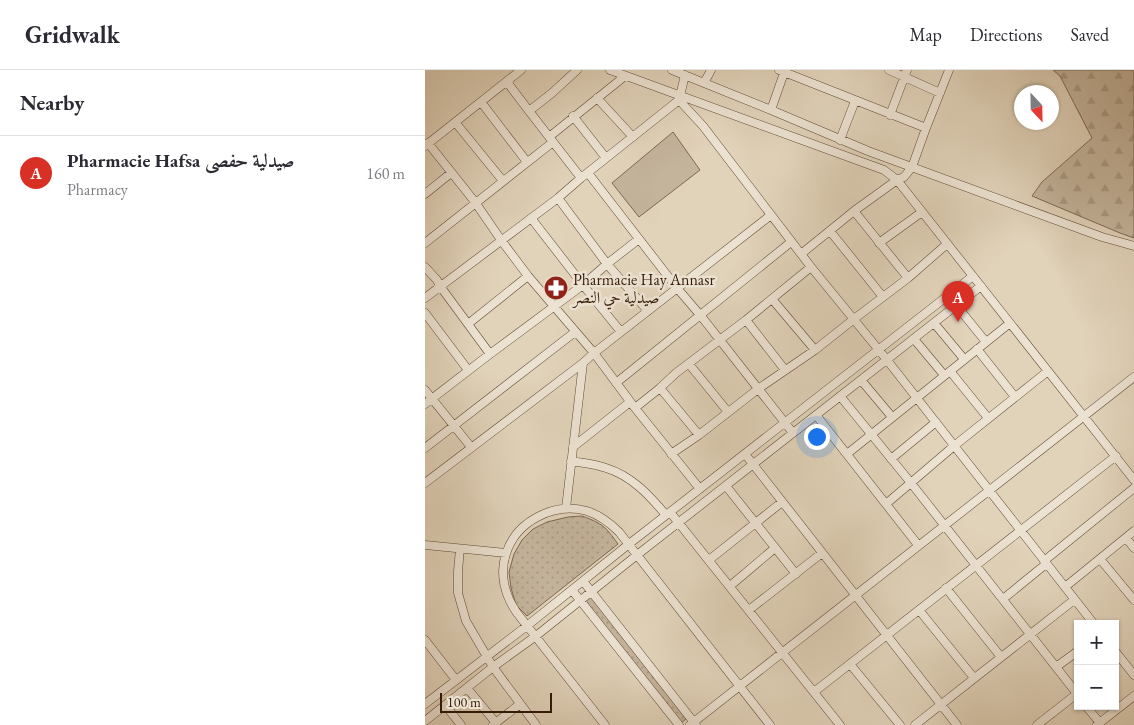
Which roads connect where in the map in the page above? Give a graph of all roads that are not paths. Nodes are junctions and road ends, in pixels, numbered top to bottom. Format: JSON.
{"nodes":[{"id":1,"x":521,"y":70,"type":"edge"},
{"id":2,"x":577,"y":70,"type":"edge"},
{"id":3,"x":610,"y":70,"type":"edge"},
{"id":4,"x":672,"y":70,"type":"edge"},
{"id":5,"x":711,"y":70,"type":"edge"},
{"id":6,"x":889,"y":70,"type":"edge"},
{"id":7,"x":949,"y":70,"type":"edge"},
{"id":8,"x":783,"y":71,"type":"edge"},
{"id":9,"x":906,"y":73,"type":"edge"},
{"id":10,"x":685,"y":75,"type":"junction"},
{"id":11,"x":625,"y":76,"type":"junction"},
{"id":12,"x":507,"y":82,"type":"junction"},
{"id":13,"x":704,"y":83,"type":"junction"},
{"id":14,"x":940,"y":93,"type":"junction"},
{"id":15,"x":597,"y":98,"type":"junction"},
{"id":16,"x":680,"y":98,"type":"junction"},
{"id":17,"x":855,"y":101,"type":"junction"},
{"id":18,"x":481,"y":102,"type":"junction"},
{"id":19,"x":771,"y":110,"type":"junction"},
{"id":20,"x":529,"y":111,"type":"junction"},
{"id":21,"x":890,"y":115,"type":"junction"},
{"id":22,"x":573,"y":116,"type":"junction"},
{"id":23,"x":455,"y":122,"type":"junction"},
{"id":24,"x":926,"y":128,"type":"junction"},
{"id":25,"x":633,"y":137,"type":"junction"},
{"id":26,"x":551,"y":140,"type":"junction"},
{"id":27,"x":840,"y":140,"type":"junction"},
{"id":28,"x":427,"y":144,"type":"edge"},
{"id":29,"x":606,"y":158,"type":"junction"},
{"id":30,"x":527,"y":162,"type":"junction"},
{"id":31,"x":912,"y":167,"type":"junction"},
{"id":32,"x":451,"y":173,"type":"junction"},
{"id":33,"x":584,"y":175,"type":"junction"},
{"id":34,"x":897,"y":180,"type":"junction"},
{"id":35,"x":503,"y":181,"type":"junction"},
{"id":36,"x":425,"y":194,"type":"edge"},
{"id":37,"x":558,"y":198,"type":"junction"},
{"id":38,"x":475,"y":202,"type":"junction"},
{"id":39,"x":854,"y":211,"type":"junction"},
{"id":40,"x":923,"y":212,"type":"junction"},
{"id":41,"x":771,"y":215,"type":"junction"},
{"id":42,"x":531,"y":218,"type":"junction"},
{"id":43,"x":830,"y":231,"type":"junction"},
{"id":44,"x":639,"y":239,"type":"junction"},
{"id":45,"x":501,"y":240,"type":"junction"},
{"id":46,"x":791,"y":242,"type":"junction"},
{"id":47,"x":425,"y":243,"type":"edge"},
{"id":48,"x":879,"y":243,"type":"junction"},
{"id":49,"x":947,"y":244,"type":"junction"},
{"id":50,"x":1134,"y":246,"type":"edge"},
{"id":51,"x":801,"y":254,"type":"junction"},
{"id":52,"x":607,"y":264,"type":"junction"},
{"id":53,"x":425,"y":267,"type":"edge"},
{"id":54,"x":811,"y":268,"type":"junction"},
{"id":55,"x":528,"y":276,"type":"junction"},
{"id":56,"x":973,"y":276,"type":"junction"},
{"id":57,"x":908,"y":278,"type":"junction"},
{"id":58,"x":583,"y":285,"type":"junction"},
{"id":59,"x":440,"y":286,"type":"junction"},
{"id":60,"x":981,"y":286,"type":"junction"},
{"id":61,"x":677,"y":288,"type":"junction"},
{"id":62,"x":883,"y":297,"type":"junction"},
{"id":63,"x":425,"y":298,"type":"edge"},
{"id":64,"x":772,"y":299,"type":"junction"},
{"id":65,"x":554,"y":306,"type":"junction"},
{"id":66,"x":956,"y":306,"type":"junction"},
{"id":67,"x":648,"y":311,"type":"junction"},
{"id":68,"x":425,"y":313,"type":"edge"},
{"id":69,"x":701,"y":316,"type":"junction"},
{"id":70,"x":853,"y":319,"type":"junction"},
{"id":71,"x":746,"y":320,"type":"junction"},
{"id":72,"x":934,"y":323,"type":"junction"},
{"id":73,"x":1010,"y":323,"type":"junction"},
{"id":74,"x":468,"y":324,"type":"junction"},
{"id":75,"x":575,"y":332,"type":"junction"},
{"id":76,"x":621,"y":332,"type":"junction"},
{"id":77,"x":914,"y":339,"type":"junction"},
{"id":78,"x":720,"y":340,"type":"junction"},
{"id":79,"x":986,"y":342,"type":"junction"},
{"id":80,"x":977,"y":349,"type":"junction"},
{"id":81,"x":815,"y":350,"type":"junction"},
{"id":82,"x":879,"y":350,"type":"junction"},
{"id":83,"x":594,"y":353,"type":"junction"},
{"id":84,"x":490,"y":354,"type":"junction"},
{"id":85,"x":964,"y":359,"type":"junction"},
{"id":86,"x":887,"y":360,"type":"junction"},
{"id":87,"x":583,"y":363,"type":"junction"},
{"id":88,"x":689,"y":364,"type":"junction"},
{"id":89,"x":468,"y":370,"type":"junction"},
{"id":90,"x":785,"y":370,"type":"junction"},
{"id":91,"x":1048,"y":371,"type":"junction"},
{"id":92,"x":947,"y":373,"type":"junction"},
{"id":93,"x":1134,"y":377,"type":"edge"},
{"id":94,"x":861,"y":380,"type":"junction"},
{"id":95,"x":616,"y":383,"type":"junction"},
{"id":96,"x":660,"y":388,"type":"junction"},
{"id":97,"x":758,"y":389,"type":"junction"},
{"id":98,"x":425,"y":390,"type":"edge"},
{"id":99,"x":840,"y":396,"type":"junction"},
{"id":100,"x":1015,"y":397,"type":"junction"},
{"id":101,"x":917,"y":398,"type":"junction"},
{"id":102,"x":433,"y":399,"type":"junction"},
{"id":103,"x":425,"y":404,"type":"edge"},
{"id":104,"x":633,"y":405,"type":"junction"},
{"id":105,"x":728,"y":412,"type":"junction"},
{"id":106,"x":816,"y":415,"type":"junction"},
{"id":107,"x":1084,"y":416,"type":"junction"},
{"id":108,"x":892,"y":417,"type":"junction"},
{"id":109,"x":988,"y":418,"type":"junction"},
{"id":110,"x":936,"y":422,"type":"junction"},
{"id":111,"x":785,"y":423,"type":"junction"},
{"id":112,"x":454,"y":425,"type":"junction"},
{"id":113,"x":793,"y":433,"type":"junction"},
{"id":114,"x":871,"y":434,"type":"junction"},
{"id":115,"x":699,"y":435,"type":"junction"},
{"id":116,"x":954,"y":446,"type":"junction"},
{"id":117,"x":471,"y":447,"type":"junction"},
{"id":118,"x":573,"y":447,"type":"junction"},
{"id":119,"x":425,"y":448,"type":"edge"},
{"id":120,"x":671,"y":454,"type":"junction"},
{"id":121,"x":745,"y":454,"type":"junction"},
{"id":122,"x":847,"y":454,"type":"junction"},
{"id":123,"x":1115,"y":456,"type":"junction"},
{"id":124,"x":891,"y":459,"type":"junction"},
{"id":125,"x":571,"y":461,"type":"junction"},
{"id":126,"x":753,"y":464,"type":"junction"},
{"id":127,"x":1134,"y":480,"type":"edge"},
{"id":128,"x":425,"y":483,"type":"edge"},
{"id":129,"x":911,"y":483,"type":"junction"},
{"id":130,"x":726,"y":486,"type":"junction"},
{"id":131,"x":1134,"y":488,"type":"edge"},
{"id":132,"x":700,"y":489,"type":"junction"},
{"id":133,"x":989,"y":490,"type":"junction"},
{"id":134,"x":782,"y":502,"type":"junction"},
{"id":135,"x":885,"y":504,"type":"junction"},
{"id":136,"x":566,"y":508,"type":"junction"},
{"id":137,"x":668,"y":514,"type":"junction"},
{"id":138,"x":679,"y":522,"type":"junction"},
{"id":139,"x":755,"y":523,"type":"junction"},
{"id":140,"x":944,"y":525,"type":"junction"},
{"id":141,"x":1020,"y":530,"type":"junction"},
{"id":142,"x":1134,"y":531,"type":"edge"},
{"id":143,"x":1126,"y":538,"type":"junction"},
{"id":144,"x":629,"y":544,"type":"junction"},
{"id":145,"x":425,"y":545,"type":"edge"},
{"id":146,"x":918,"y":545,"type":"junction"},
{"id":147,"x":775,"y":548,"type":"junction"},
{"id":148,"x":1134,"y":548,"type":"edge"},
{"id":149,"x":460,"y":549,"type":"junction"},
{"id":150,"x":506,"y":553,"type":"junction"},
{"id":151,"x":637,"y":554,"type":"junction"},
{"id":152,"x":822,"y":554,"type":"junction"},
{"id":153,"x":1100,"y":559,"type":"junction"},
{"id":154,"x":709,"y":560,"type":"junction"},
{"id":155,"x":1045,"y":562,"type":"junction"},
{"id":156,"x":976,"y":565,"type":"junction"},
{"id":157,"x":796,"y":574,"type":"junction"},
{"id":158,"x":583,"y":581,"type":"junction"},
{"id":159,"x":730,"y":586,"type":"junction"},
{"id":160,"x":1065,"y":587,"type":"junction"},
{"id":161,"x":946,"y":588,"type":"junction"},
{"id":162,"x":572,"y":590,"type":"junction"},
{"id":163,"x":591,"y":592,"type":"junction"},
{"id":164,"x":855,"y":595,"type":"junction"},
{"id":165,"x":1003,"y":599,"type":"junction"},
{"id":166,"x":1074,"y":600,"type":"junction"},
{"id":167,"x":1134,"y":600,"type":"edge"},
{"id":168,"x":581,"y":601,"type":"junction"},
{"id":169,"x":749,"y":610,"type":"junction"},
{"id":170,"x":919,"y":610,"type":"junction"},
{"id":171,"x":1091,"y":620,"type":"edge"},
{"id":172,"x":528,"y":625,"type":"junction"},
{"id":173,"x":1030,"y":634,"type":"junction"},
{"id":174,"x":886,"y":635,"type":"junction"},
{"id":175,"x":536,"y":636,"type":"junction"},
{"id":176,"x":427,"y":645,"type":"edge"},
{"id":177,"x":782,"y":652,"type":"junction"},
{"id":178,"x":1074,"y":654,"type":"edge"},
{"id":179,"x":487,"y":657,"type":"junction"},
{"id":180,"x":1001,"y":657,"type":"junction"},
{"id":181,"x":1119,"y":662,"type":"edge"},
{"id":182,"x":850,"y":664,"type":"junction"},
{"id":183,"x":493,"y":667,"type":"junction"},
{"id":184,"x":1056,"y":667,"type":"junction"},
{"id":185,"x":1134,"y":675,"type":"edge"},
{"id":186,"x":974,"y":678,"type":"junction"},
{"id":187,"x":457,"y":680,"type":"junction"},
{"id":188,"x":739,"y":686,"type":"junction"},
{"id":189,"x":467,"y":688,"type":"junction"},
{"id":190,"x":1074,"y":690,"type":"edge"},
{"id":191,"x":814,"y":692,"type":"junction"},
{"id":192,"x":1074,"y":696,"type":"edge"},
{"id":193,"x":1134,"y":696,"type":"edge"},
{"id":194,"x":425,"y":704,"type":"edge"},
{"id":195,"x":520,"y":704,"type":"junction"},
{"id":196,"x":941,"y":704,"type":"junction"},
{"id":197,"x":445,"y":705,"type":"junction"},
{"id":198,"x":1089,"y":710,"type":"edge"},
{"id":199,"x":425,"y":721,"type":"edge"},
{"id":200,"x":495,"y":724,"type":"edge"},
{"id":201,"x":693,"y":724,"type":"edge"},
{"id":202,"x":1098,"y":724,"type":"edge"},
{"id":203,"x":461,"y":725,"type":"edge"},
{"id":204,"x":537,"y":725,"type":"edge"},
{"id":205,"x":605,"y":725,"type":"edge"},
{"id":206,"x":679,"y":725,"type":"edge"},
{"id":207,"x":771,"y":725,"type":"edge"},
{"id":208,"x":840,"y":725,"type":"edge"},
{"id":209,"x":900,"y":725,"type":"edge"},
{"id":210,"x":915,"y":725,"type":"edge"},
{"id":211,"x":957,"y":725,"type":"edge"},
{"id":212,"x":1037,"y":725,"type":"edge"}],
"edges":[{"from":1,"to":12,"type":"street"},
{"from":2,"to":20,"type":"street"},
{"from":3,"to":11,"type":"street"},
{"from":4,"to":10,"type":"street"},
{"from":5,"to":13,"type":"street"},
{"from":6,"to":9,"type":"street"},
{"from":7,"to":14,"type":"street"},
{"from":8,"to":17,"type":"street"},
{"from":8,"to":19,"type":"street"},
{"from":9,"to":14,"type":"street"},
{"from":9,"to":21,"type":"street"},
{"from":10,"to":13,"type":"street"},
{"from":10,"to":16,"type":"street"},
{"from":11,"to":15,"type":"street"},
{"from":11,"to":16,"type":"street"},
{"from":12,"to":18,"type":"street"},
{"from":12,"to":20,"type":"street"},
{"from":13,"to":19,"type":"street"},
{"from":14,"to":24,"type":"street"},
{"from":15,"to":22,"type":"street"},
{"from":15,"to":25,"type":"street"},
{"from":16,"to":25,"type":"street"},
{"from":16,"to":34,"type":"street"},
{"from":16,"to":41,"type":"street"},
{"from":17,"to":21,"type":"street"},
{"from":17,"to":27,"type":"street"},
{"from":18,"to":23,"type":"street"},
{"from":18,"to":30,"type":"street"},
{"from":19,"to":27,"type":"street"},
{"from":20,"to":26,"type":"street"},
{"from":21,"to":24,"type":"street"},
{"from":22,"to":26,"type":"street"},
{"from":22,"to":29,"type":"street"},
{"from":23,"to":28,"type":"street"},
{"from":23,"to":35,"type":"street"},
{"from":24,"to":31,"type":"street"},
{"from":25,"to":29,"type":"street"},
{"from":26,"to":30,"type":"street"},
{"from":26,"to":33,"type":"street"},
{"from":27,"to":31,"type":"street"},
{"from":28,"to":32,"type":"street"},
{"from":29,"to":33,"type":"street"},
{"from":30,"to":35,"type":"street"},
{"from":31,"to":34,"type":"street"},
{"from":31,"to":50,"type":"street"},
{"from":32,"to":36,"type":"street"},
{"from":32,"to":38,"type":"street"},
{"from":33,"to":37,"type":"street"},
{"from":33,"to":44,"type":"street"},
{"from":34,"to":39,"type":"street"},
{"from":34,"to":40,"type":"street"},
{"from":35,"to":38,"type":"street"},
{"from":37,"to":42,"type":"street"},
{"from":37,"to":52,"type":"street"},
{"from":38,"to":45,"type":"street"},
{"from":38,"to":47,"type":"street"},
{"from":39,"to":43,"type":"street"},
{"from":39,"to":48,"type":"street"},
{"from":40,"to":48,"type":"street"},
{"from":40,"to":49,"type":"street"},
{"from":41,"to":46,"type":"street"},
{"from":41,"to":61,"type":"street"},
{"from":42,"to":45,"type":"street"},
{"from":42,"to":58,"type":"street"},
{"from":43,"to":51,"type":"street"},
{"from":43,"to":62,"type":"street"},
{"from":44,"to":52,"type":"street"},
{"from":44,"to":61,"type":"street"},
{"from":45,"to":55,"type":"street"},
{"from":45,"to":59,"type":"street"},
{"from":46,"to":51,"type":"street"},
{"from":46,"to":69,"type":"street"},
{"from":48,"to":57,"type":"street"},
{"from":49,"to":56,"type":"street"},
{"from":49,"to":57,"type":"street"},
{"from":51,"to":54,"type":"street"},
{"from":52,"to":58,"type":"street"},
{"from":52,"to":67,"type":"street"},
{"from":53,"to":59,"type":"street"},
{"from":54,"to":64,"type":"street"},
{"from":54,"to":70,"type":"street"},
{"from":55,"to":65,"type":"street"},
{"from":55,"to":74,"type":"street"},
{"from":56,"to":60,"type":"street"},
{"from":56,"to":82,"type":"street"},
{"from":57,"to":62,"type":"street"},
{"from":58,"to":65,"type":"street"},
{"from":58,"to":76,"type":"street"},
{"from":59,"to":63,"type":"street"},
{"from":59,"to":74,"type":"street"},
{"from":60,"to":66,"type":"street"},
{"from":60,"to":73,"type":"street"},
{"from":61,"to":67,"type":"street"},
{"from":61,"to":69,"type":"street"},
{"from":62,"to":70,"type":"street"},
{"from":64,"to":71,"type":"street"},
{"from":64,"to":81,"type":"street"},
{"from":65,"to":75,"type":"street"},
{"from":65,"to":84,"type":"street"},
{"from":66,"to":72,"type":"street"},
{"from":66,"to":79,"type":"street"},
{"from":67,"to":76,"type":"street"},
{"from":68,"to":89,"type":"street"},
{"from":69,"to":78,"type":"street"},
{"from":69,"to":95,"type":"street"},
{"from":70,"to":81,"type":"street"},
{"from":70,"to":82,"type":"street"},
{"from":71,"to":78,"type":"street"},
{"from":71,"to":90,"type":"street"},
{"from":72,"to":77,"type":"street"},
{"from":72,"to":85,"type":"street"},
{"from":73,"to":79,"type":"street"},
{"from":73,"to":91,"type":"street"},
{"from":74,"to":84,"type":"street"},
{"from":75,"to":83,"type":"street"},
{"from":75,"to":112,"type":"street"},
{"from":76,"to":83,"type":"street"},
{"from":77,"to":86,"type":"street"},
{"from":77,"to":92,"type":"street"},
{"from":78,"to":88,"type":"street"},
{"from":78,"to":97,"type":"street"},
{"from":79,"to":80,"type":"street"},
{"from":80,"to":85,"type":"street"},
{"from":80,"to":100,"type":"street"},
{"from":81,"to":90,"type":"street"},
{"from":82,"to":86,"type":"street"},
{"from":82,"to":111,"type":"street"},
{"from":83,"to":87,"type":"street"},
{"from":83,"to":95,"type":"street"},
{"from":84,"to":89,"type":"street"},
{"from":85,"to":92,"type":"street"},
{"from":86,"to":94,"type":"street"},
{"from":86,"to":101,"type":"street"},
{"from":87,"to":117,"type":"street"},
{"from":87,"to":118,"type":"street"},
{"from":88,"to":96,"type":"street"},
{"from":88,"to":105,"type":"street"},
{"from":89,"to":102,"type":"street"},
{"from":90,"to":97,"type":"street"},
{"from":91,"to":100,"type":"street"},
{"from":91,"to":107,"type":"street"},
{"from":92,"to":101,"type":"street"},
{"from":92,"to":109,"type":"street"},
{"from":93,"to":107,"type":"street"},
{"from":94,"to":99,"type":"street"},
{"from":94,"to":108,"type":"street"},
{"from":95,"to":104,"type":"street"},
{"from":96,"to":104,"type":"street"},
{"from":96,"to":115,"type":"street"},
{"from":97,"to":105,"type":"street"},
{"from":97,"to":111,"type":"street"},
{"from":98,"to":102,"type":"street"},
{"from":99,"to":106,"type":"street"},
{"from":99,"to":114,"type":"street"},
{"from":100,"to":109,"type":"street"},
{"from":101,"to":108,"type":"street"},
{"from":101,"to":110,"type":"street"},
{"from":102,"to":103,"type":"street"},
{"from":102,"to":112,"type":"street"},
{"from":104,"to":118,"type":"street"},
{"from":104,"to":120,"type":"street"},
{"from":105,"to":115,"type":"street"},
{"from":106,"to":113,"type":"street"},
{"from":106,"to":122,"type":"street"},
{"from":107,"to":123,"type":"street"},
{"from":107,"to":133,"type":"street"},
{"from":108,"to":114,"type":"street"},
{"from":109,"to":116,"type":"street"},
{"from":110,"to":116,"type":"street"},
{"from":110,"to":124,"type":"street"},
{"from":111,"to":113,"type":"street"},
{"from":111,"to":121,"type":"street"},
{"from":112,"to":117,"type":"street"},
{"from":112,"to":119,"type":"street"},
{"from":113,"to":126,"type":"street"},
{"from":114,"to":122,"type":"street"},
{"from":114,"to":124,"type":"street"},
{"from":115,"to":120,"type":"street"},
{"from":116,"to":129,"type":"street"},
{"from":116,"to":133,"type":"street"},
{"from":117,"to":128,"type":"street"},
{"from":118,"to":125,"type":"street"},
{"from":120,"to":132,"type":"street"},
{"from":121,"to":126,"type":"street"},
{"from":121,"to":132,"type":"street"},
{"from":122,"to":135,"type":"street"},
{"from":123,"to":127,"type":"street"},
{"from":123,"to":141,"type":"street"},
{"from":124,"to":129,"type":"street"},
{"from":125,"to":136,"type":"street"},
{"from":125,"to":137,"type":"street"},
{"from":126,"to":130,"type":"street"},
{"from":126,"to":134,"type":"street"},
{"from":129,"to":135,"type":"street"},
{"from":129,"to":140,"type":"street"},
{"from":130,"to":138,"type":"street"},
{"from":130,"to":139,"type":"street"},
{"from":131,"to":155,"type":"street"},
{"from":132,"to":137,"type":"street"},
{"from":133,"to":140,"type":"street"},
{"from":133,"to":141,"type":"street"},
{"from":134,"to":139,"type":"street"},
{"from":134,"to":152,"type":"street"},
{"from":135,"to":146,"type":"street"},
{"from":136,"to":144,"type":"street"},
{"from":136,"to":150,"type":"street"},
{"from":137,"to":138,"type":"street"},
{"from":137,"to":144,"type":"street"},
{"from":138,"to":151,"type":"street"},
{"from":138,"to":154,"type":"street"},
{"from":139,"to":147,"type":"street"},
{"from":139,"to":154,"type":"street"},
{"from":140,"to":146,"type":"street"},
{"from":140,"to":156,"type":"street"},
{"from":141,"to":155,"type":"street"},
{"from":141,"to":156,"type":"street"},
{"from":142,"to":143,"type":"street"},
{"from":143,"to":148,"type":"street"},
{"from":143,"to":153,"type":"street"},
{"from":144,"to":151,"type":"street"},
{"from":144,"to":158,"type":"street"},
{"from":145,"to":149,"type":"street"},
{"from":146,"to":164,"type":"street"},
{"from":147,"to":157,"type":"street"},
{"from":147,"to":159,"type":"street"},
{"from":149,"to":150,"type":"street"},
{"from":149,"to":179,"type":"street"},
{"from":150,"to":172,"type":"street"},
{"from":151,"to":163,"type":"street"},
{"from":151,"to":188,"type":"street"},
{"from":152,"to":157,"type":"street"},
{"from":152,"to":164,"type":"street"},
{"from":153,"to":160,"type":"street"},
{"from":153,"to":167,"type":"street"},
{"from":154,"to":159,"type":"street"},
{"from":155,"to":160,"type":"street"},
{"from":155,"to":165,"type":"street"},
{"from":156,"to":161,"type":"street"},
{"from":156,"to":165,"type":"street"},
{"from":157,"to":169,"type":"street"},
{"from":158,"to":162,"type":"street"},
{"from":158,"to":163,"type":"street"},
{"from":159,"to":169,"type":"street"},
{"from":160,"to":166,"type":"street"},
{"from":161,"to":170,"type":"street"},
{"from":161,"to":180,"type":"street"},
{"from":162,"to":168,"type":"street"},
{"from":162,"to":172,"type":"street"},
{"from":163,"to":168,"type":"street"},
{"from":163,"to":201,"type":"street"},
{"from":164,"to":174,"type":"street"},
{"from":164,"to":177,"type":"street"},
{"from":165,"to":173,"type":"street"},
{"from":166,"to":171,"type":"street"},
{"from":166,"to":173,"type":"street"},
{"from":168,"to":175,"type":"street"},
{"from":168,"to":206,"type":"street"},
{"from":169,"to":177,"type":"street"},
{"from":170,"to":174,"type":"street"},
{"from":170,"to":186,"type":"street"},
{"from":172,"to":175,"type":"street"},
{"from":172,"to":179,"type":"street"},
{"from":173,"to":180,"type":"street"},
{"from":173,"to":184,"type":"street"},
{"from":174,"to":182,"type":"street"},
{"from":174,"to":196,"type":"street"},
{"from":175,"to":183,"type":"street"},
{"from":175,"to":205,"type":"street"},
{"from":176,"to":187,"type":"street"},
{"from":177,"to":188,"type":"street"},
{"from":177,"to":191,"type":"street"},
{"from":178,"to":184,"type":"street"},
{"from":179,"to":183,"type":"street"},
{"from":179,"to":187,"type":"street"},
{"from":180,"to":186,"type":"street"},
{"from":181,"to":185,"type":"street"},
{"from":182,"to":191,"type":"street"},
{"from":182,"to":209,"type":"street"},
{"from":183,"to":189,"type":"street"},
{"from":183,"to":195,"type":"street"},
{"from":184,"to":190,"type":"street"},
{"from":186,"to":196,"type":"street"},
{"from":187,"to":194,"type":"street"},
{"from":188,"to":201,"type":"street"},
{"from":188,"to":207,"type":"street"},
{"from":189,"to":197,"type":"street"},
{"from":189,"to":200,"type":"street"},
{"from":191,"to":208,"type":"street"},
{"from":192,"to":212,"type":"street"},
{"from":193,"to":202,"type":"street"},
{"from":195,"to":200,"type":"street"},
{"from":195,"to":204,"type":"street"},
{"from":196,"to":210,"type":"street"},
{"from":196,"to":211,"type":"street"},
{"from":197,"to":199,"type":"street"},
{"from":197,"to":203,"type":"street"},
{"from":198,"to":202,"type":"street"}]}
